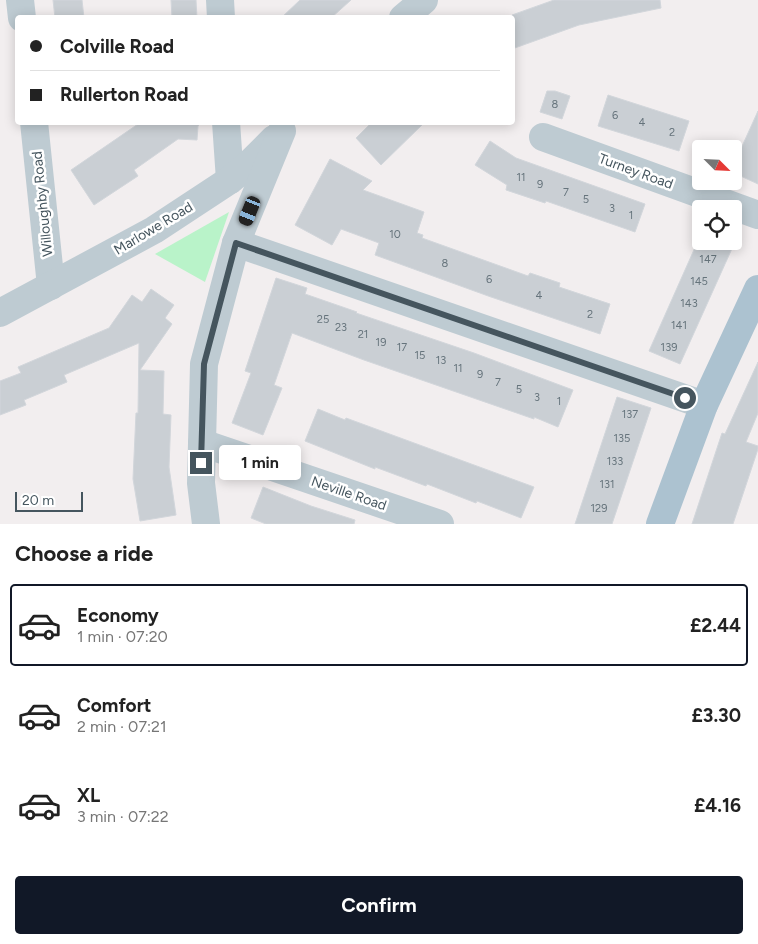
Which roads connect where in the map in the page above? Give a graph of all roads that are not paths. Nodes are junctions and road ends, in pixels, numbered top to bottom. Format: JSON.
{"nodes":[{"id":1,"x":20,"y":0,"type":"edge"},
{"id":2,"x":220,"y":0,"type":"edge"},
{"id":3,"x":424,"y":0,"type":"edge"},
{"id":4,"x":22,"y":15,"type":"edge"},
{"id":5,"x":220,"y":15,"type":"edge"},
{"id":6,"x":406,"y":15,"type":"edge"},
{"id":7,"x":34,"y":125,"type":"edge"},
{"id":8,"x":226,"y":125,"type":"edge"},
{"id":9,"x":286,"y":127,"type":"edge"},
{"id":10,"x":543,"y":137,"type":"dead end"},
{"id":11,"x":230,"y":180,"type":"junction"},
{"id":12,"x":758,"y":215,"type":"edge"},
{"id":13,"x":236,"y":243,"type":"junction"},
{"id":14,"x":51,"y":286,"type":"junction"},
{"id":15,"x":758,"y":289,"type":"edge"},
{"id":16,"x":0,"y":313,"type":"edge"},
{"id":17,"x":704,"y":405,"type":"junction"},
{"id":18,"x":202,"y":443,"type":"junction"},
{"id":19,"x":206,"y":524,"type":"edge"},
{"id":20,"x":440,"y":524,"type":"edge"},
{"id":21,"x":660,"y":524,"type":"edge"}],
"edges":[{"from":1,"to":4,"type":"street"},
{"from":2,"to":5,"type":"street"},
{"from":3,"to":6,"type":"street"},
{"from":7,"to":14,"type":"street","name":"Willoughby Road"},
{"from":8,"to":11,"type":"street"},
{"from":9,"to":11,"type":"street","name":"Marlowe Road"},
{"from":9,"to":13,"type":"street"},
{"from":10,"to":12,"type":"street","name":"Turney Road"},
{"from":11,"to":14,"type":"street","name":"Marlowe Road"},
{"from":13,"to":17,"type":"street"},
{"from":13,"to":18,"type":"street"},
{"from":14,"to":16,"type":"street","name":"Marlowe Road"},
{"from":15,"to":17,"type":"main road"},
{"from":17,"to":21,"type":"main road"},
{"from":18,"to":19,"type":"street"},
{"from":18,"to":20,"type":"street","name":"Neville Road"}]}
